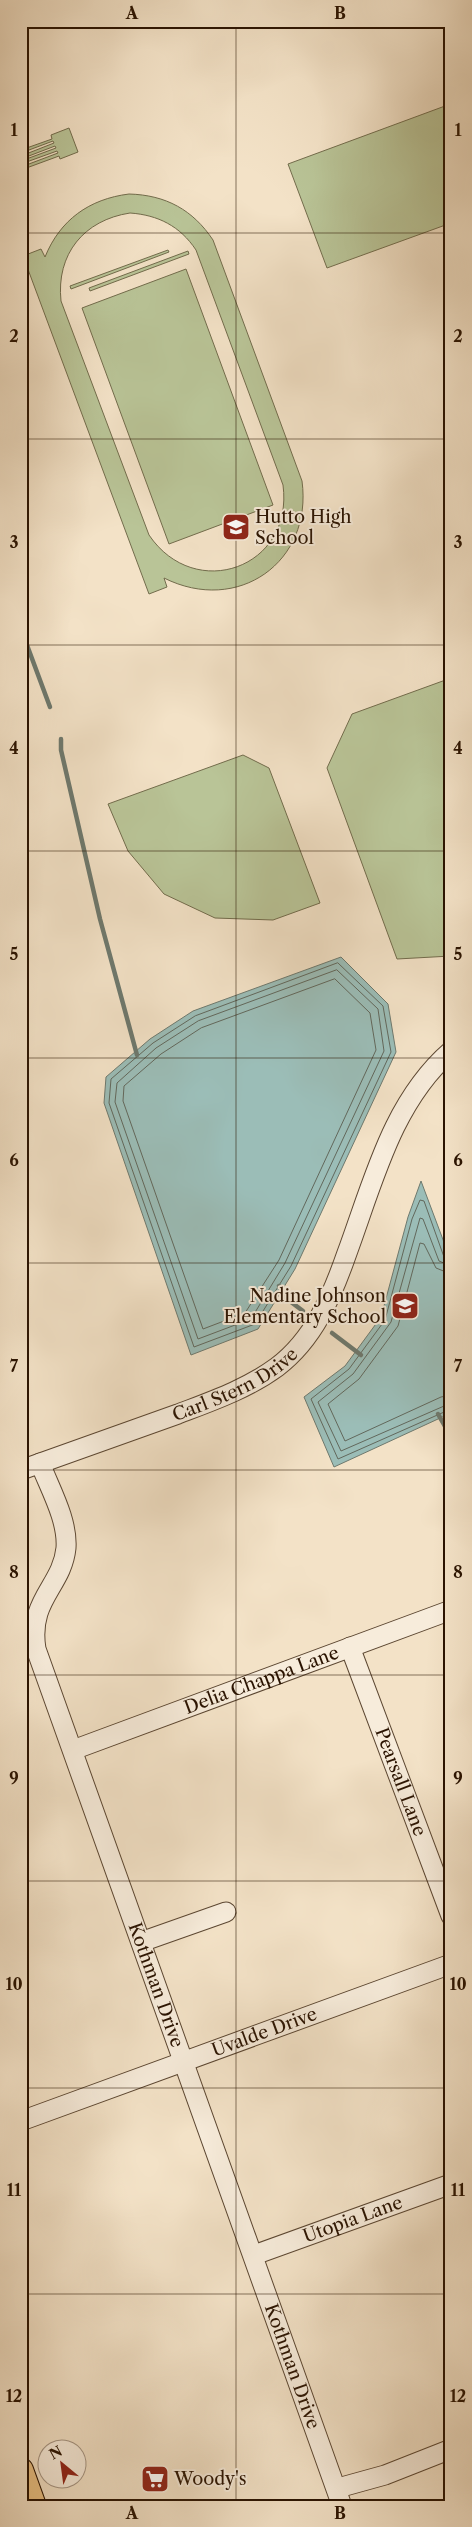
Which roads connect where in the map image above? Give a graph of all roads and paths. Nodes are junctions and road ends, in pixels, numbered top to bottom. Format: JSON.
{"nodes":[{"id":1,"x":451,"y":1050,"type":"edge"},
{"id":2,"x":40,"y":1463,"type":"junction"},
{"id":3,"x":21,"y":1470,"type":"edge"},
{"id":4,"x":451,"y":1610,"type":"edge"},
{"id":5,"x":350,"y":1648,"type":"junction"},
{"id":6,"x":73,"y":1750,"type":"junction"},
{"id":7,"x":226,"y":1912,"type":"dead end"},
{"id":8,"x":451,"y":1916,"type":"edge"},
{"id":9,"x":141,"y":1942,"type":"junction"},
{"id":10,"x":451,"y":1964,"type":"edge"},
{"id":11,"x":184,"y":2061,"type":"junction"},
{"id":12,"x":21,"y":2121,"type":"edge"},
{"id":13,"x":451,"y":2184,"type":"edge"},
{"id":14,"x":254,"y":2255,"type":"junction"},
{"id":15,"x":451,"y":2449,"type":"edge"},
{"id":16,"x":21,"y":2470,"type":"edge"},
{"id":17,"x":340,"y":2497,"type":"edge"},
{"id":18,"x":34,"y":2506,"type":"edge"}],
"edges":[{"from":1,"to":2,"type":"street","name":"Carl Stern Drive"},
{"from":2,"to":3,"type":"street","name":"Carl Stern Drive"},
{"from":2,"to":6,"type":"street","name":"Kothman Drive"},
{"from":4,"to":5,"type":"street","name":"Delia Chappa Lane"},
{"from":5,"to":6,"type":"street","name":"Delia Chappa Lane"},
{"from":5,"to":8,"type":"street","name":"Pearsall Lane"},
{"from":6,"to":9,"type":"street","name":"Kothman Drive"},
{"from":7,"to":9,"type":"street"},
{"from":9,"to":11,"type":"street","name":"Kothman Drive"},
{"from":10,"to":11,"type":"street","name":"Uvalde Drive"},
{"from":11,"to":12,"type":"street","name":"Uvalde Drive"},
{"from":11,"to":14,"type":"street","name":"Kothman Drive"},
{"from":13,"to":14,"type":"street","name":"Utopia Lane"},
{"from":14,"to":17,"type":"street","name":"Kothman Drive"},
{"from":15,"to":17,"type":"street"},
{"from":16,"to":18,"type":"main road"}]}
